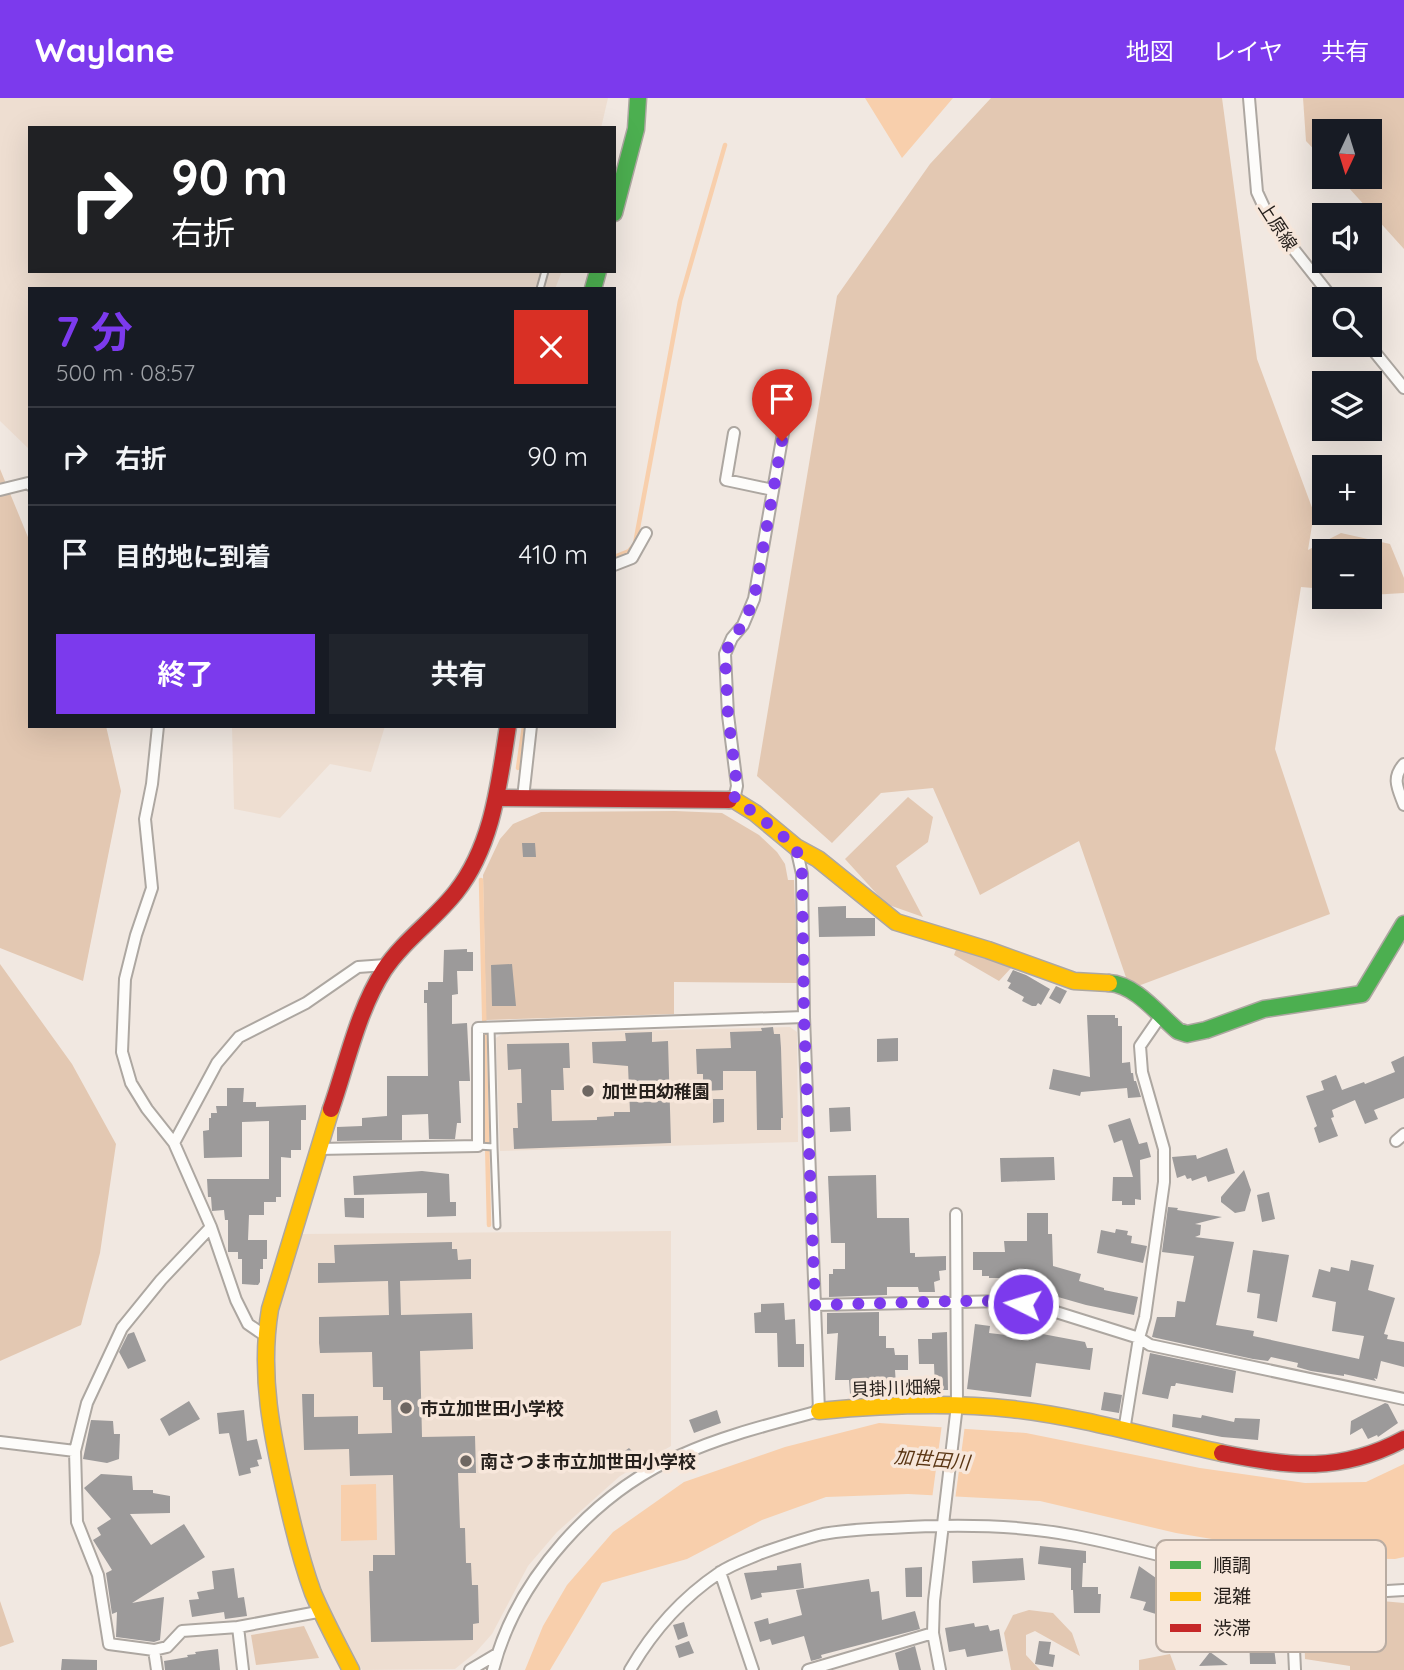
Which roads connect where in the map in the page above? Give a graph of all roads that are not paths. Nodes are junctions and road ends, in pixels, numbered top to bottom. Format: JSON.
{"nodes":[{"id":1,"x":638,"y":98,"type":"edge"},
{"id":2,"x":1249,"y":98,"type":"edge"},
{"id":3,"x":616,"y":205,"type":"edge"},
{"id":4,"x":1323,"y":287,"type":"edge"},
{"id":5,"x":1379,"y":357,"type":"edge"},
{"id":6,"x":1404,"y":388,"type":"edge"},
{"id":7,"x":786,"y":416,"type":"dead end"},
{"id":8,"x":734,"y":433,"type":"dead end"},
{"id":9,"x":28,"y":483,"type":"edge"},
{"id":10,"x":0,"y":490,"type":"edge"},
{"id":11,"x":773,"y":490,"type":"junction"},
{"id":12,"x":646,"y":533,"type":"dead end"},
{"id":13,"x":616,"y":564,"type":"edge"},
{"id":14,"x":158,"y":728,"type":"edge"},
{"id":15,"x":508,"y":728,"type":"edge"},
{"id":16,"x":531,"y":728,"type":"edge"},
{"id":17,"x":1404,"y":764,"type":"edge"},
{"id":18,"x":496,"y":798,"type":"junction"},
{"id":19,"x":523,"y":798,"type":"junction"},
{"id":20,"x":734,"y":800,"type":"junction"},
{"id":21,"x":1404,"y":805,"type":"edge"},
{"id":22,"x":796,"y":847,"type":"junction"},
{"id":23,"x":1404,"y":924,"type":"edge"},
{"id":24,"x":386,"y":965,"type":"junction"},
{"id":25,"x":804,"y":1017,"type":"junction"},
{"id":26,"x":1160,"y":1017,"type":"junction"},
{"id":27,"x":487,"y":1027,"type":"junction"},
{"id":28,"x":174,"y":1143,"type":"junction"},
{"id":29,"x":486,"y":1147,"type":"junction"},
{"id":30,"x":318,"y":1149,"type":"junction"},
{"id":31,"x":956,"y":1214,"type":"dead end"},
{"id":32,"x":497,"y":1226,"type":"dead end"},
{"id":33,"x":211,"y":1227,"type":"junction"},
{"id":34,"x":957,"y":1301,"type":"junction"},
{"id":35,"x":815,"y":1305,"type":"junction"},
{"id":36,"x":264,"y":1335,"type":"junction"},
{"id":37,"x":1139,"y":1338,"type":"junction"},
{"id":38,"x":1404,"y":1399,"type":"edge"},
{"id":39,"x":957,"y":1410,"type":"junction"},
{"id":40,"x":818,"y":1411,"type":"junction"},
{"id":41,"x":1124,"y":1431,"type":"junction"},
{"id":42,"x":1404,"y":1439,"type":"edge"},
{"id":43,"x":0,"y":1442,"type":"edge"},
{"id":44,"x":75,"y":1451,"type":"junction"},
{"id":45,"x":943,"y":1520,"type":"junction"},
{"id":46,"x":1156,"y":1555,"type":"edge"},
{"id":47,"x":720,"y":1572,"type":"junction"},
{"id":48,"x":1404,"y":1590,"type":"edge"},
{"id":49,"x":1386,"y":1591,"type":"edge"},
{"id":50,"x":323,"y":1611,"type":"junction"},
{"id":51,"x":238,"y":1627,"type":"junction"},
{"id":52,"x":933,"y":1633,"type":"junction"},
{"id":53,"x":154,"y":1650,"type":"junction"},
{"id":54,"x":1294,"y":1652,"type":"edge"},
{"id":55,"x":497,"y":1654,"type":"junction"},
{"id":56,"x":157,"y":1670,"type":"edge"},
{"id":57,"x":243,"y":1670,"type":"edge"},
{"id":58,"x":351,"y":1670,"type":"edge"},
{"id":59,"x":470,"y":1670,"type":"edge"},
{"id":60,"x":493,"y":1670,"type":"edge"},
{"id":61,"x":630,"y":1670,"type":"edge"},
{"id":62,"x":753,"y":1670,"type":"edge"},
{"id":63,"x":808,"y":1670,"type":"edge"},
{"id":64,"x":940,"y":1670,"type":"edge"},
{"id":65,"x":1295,"y":1670,"type":"edge"}],
"edges":[{"from":1,"to":3,"type":"street"},
{"from":2,"to":4,"type":"street","name":"上原線"},
{"from":5,"to":6,"type":"street"},
{"from":7,"to":11,"type":"street"},
{"from":8,"to":11,"type":"street"},
{"from":9,"to":10,"type":"street"},
{"from":11,"to":20,"type":"street"},
{"from":12,"to":13,"type":"street"},
{"from":14,"to":28,"type":"street"},
{"from":15,"to":18,"type":"street"},
{"from":16,"to":19,"type":"street"},
{"from":17,"to":21,"type":"street"},
{"from":18,"to":19,"type":"street"},
{"from":18,"to":24,"type":"street"},
{"from":19,"to":20,"type":"street"},
{"from":20,"to":22,"type":"street"},
{"from":22,"to":25,"type":"street"},
{"from":22,"to":26,"type":"street"},
{"from":23,"to":26,"type":"street"},
{"from":24,"to":28,"type":"street"},
{"from":24,"to":30,"type":"street"},
{"from":25,"to":27,"type":"street"},
{"from":25,"to":35,"type":"street"},
{"from":26,"to":37,"type":"street"},
{"from":27,"to":29,"type":"lane"},
{"from":27,"to":29,"type":"street"},
{"from":28,"to":33,"type":"street"},
{"from":29,"to":30,"type":"street"},
{"from":29,"to":32,"type":"lane"},
{"from":30,"to":36,"type":"street"},
{"from":31,"to":34,"type":"street"},
{"from":33,"to":36,"type":"street"},
{"from":33,"to":44,"type":"street"},
{"from":34,"to":35,"type":"street"},
{"from":34,"to":37,"type":"street"},
{"from":34,"to":39,"type":"street"},
{"from":35,"to":40,"type":"street"},
{"from":36,"to":50,"type":"street"},
{"from":37,"to":38,"type":"street"},
{"from":37,"to":41,"type":"street"},
{"from":39,"to":40,"type":"street","name":"貝掛川畑線"},
{"from":39,"to":41,"type":"street","name":"貝掛川畑線"},
{"from":39,"to":45,"type":"street"},
{"from":40,"to":55,"type":"street","name":"貝掛川畑線"},
{"from":41,"to":42,"type":"street","name":"貝掛川畑線"},
{"from":43,"to":44,"type":"street"},
{"from":44,"to":53,"type":"street"},
{"from":45,"to":46,"type":"street"},
{"from":45,"to":47,"type":"street"},
{"from":45,"to":52,"type":"street"},
{"from":47,"to":61,"type":"street"},
{"from":47,"to":62,"type":"street"},
{"from":48,"to":49,"type":"street"},
{"from":50,"to":51,"type":"street"},
{"from":50,"to":58,"type":"street"},
{"from":51,"to":53,"type":"street"},
{"from":51,"to":57,"type":"street"},
{"from":52,"to":63,"type":"street"},
{"from":52,"to":64,"type":"street"},
{"from":53,"to":56,"type":"street"},
{"from":54,"to":65,"type":"street"},
{"from":55,"to":59,"type":"street"},
{"from":55,"to":60,"type":"street","name":"貝掛川畑線"}]}
